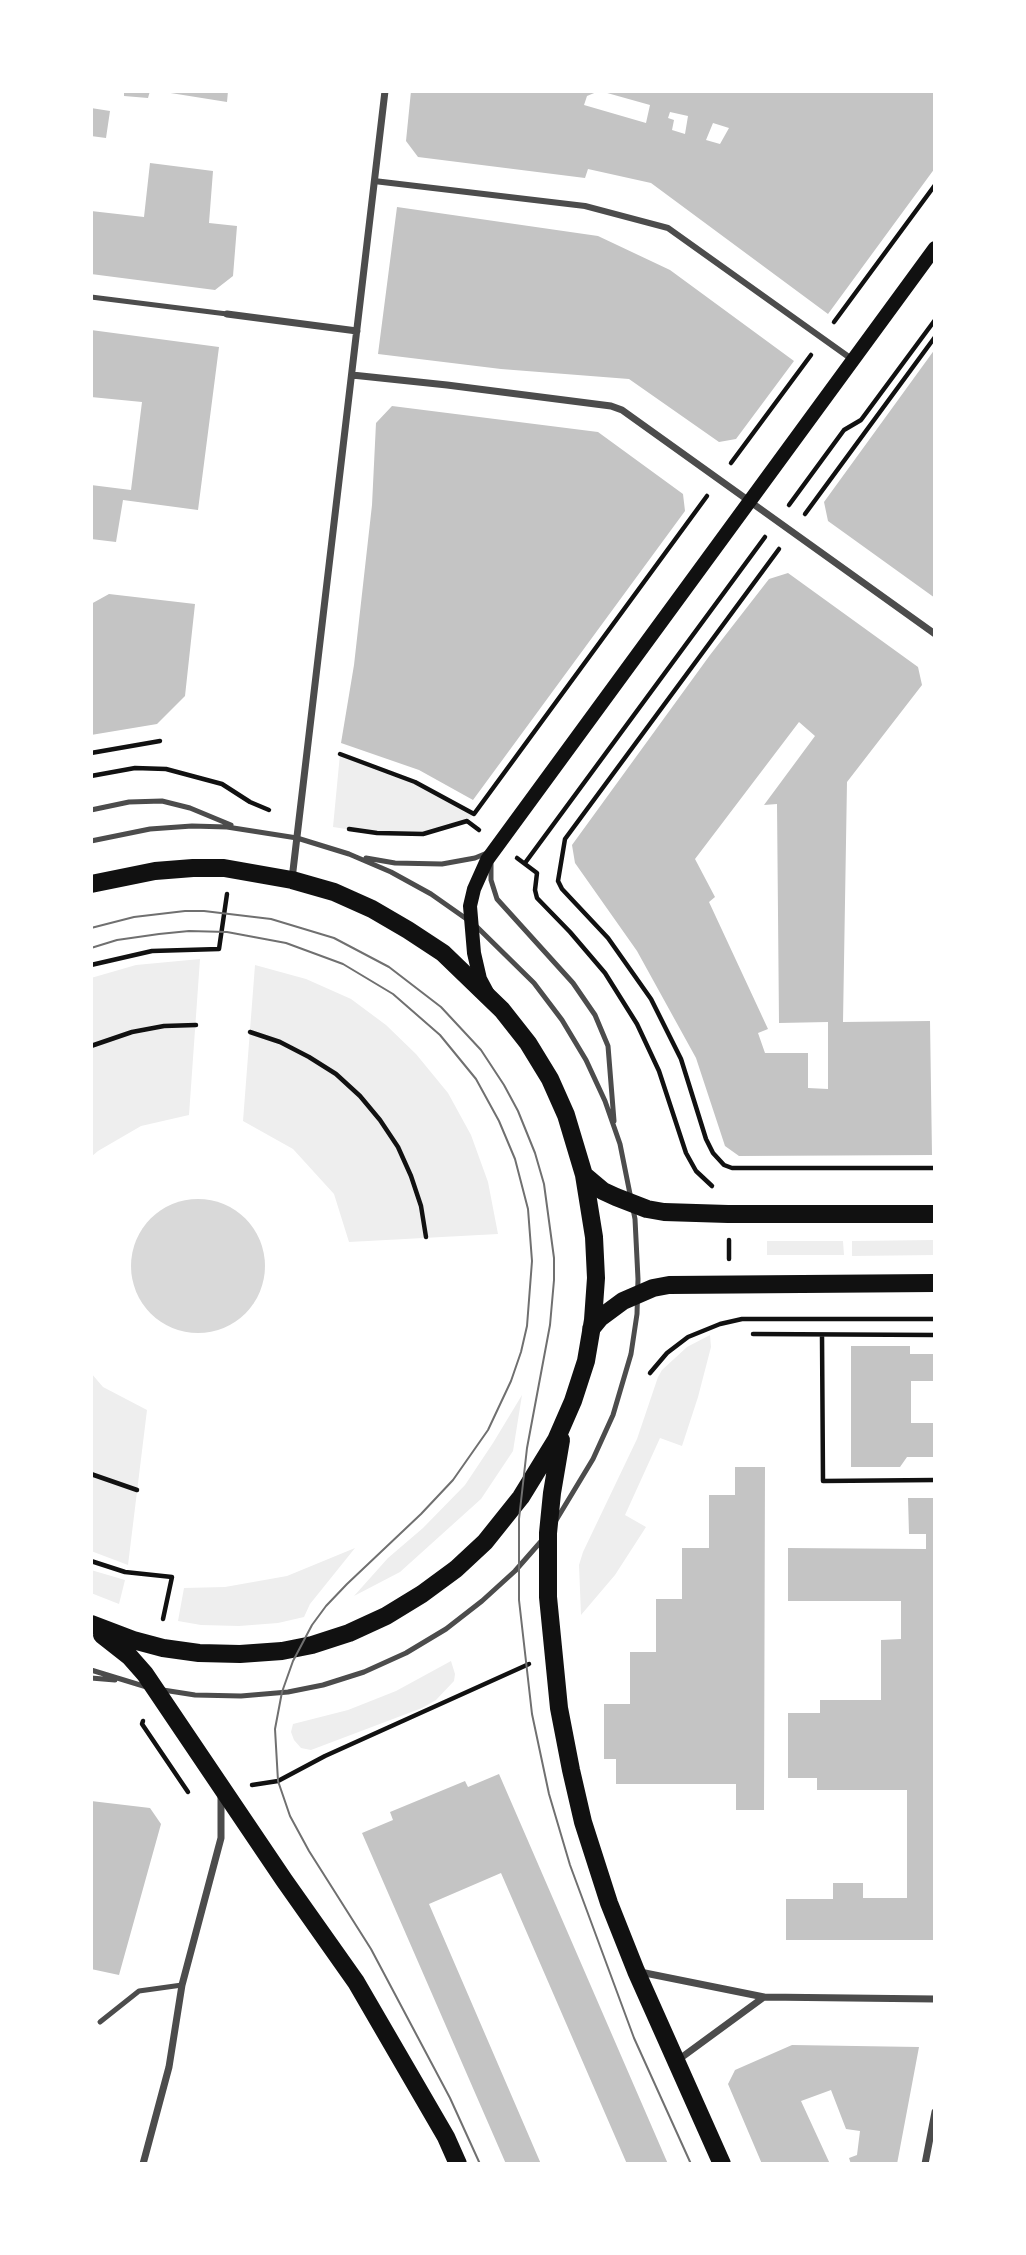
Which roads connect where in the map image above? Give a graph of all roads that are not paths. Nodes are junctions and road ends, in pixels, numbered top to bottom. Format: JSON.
{"nodes":[{"id":1,"x":385,"y":91,"type":"edge"},
{"id":2,"x":374,"y":181,"type":"junction"},
{"id":3,"x":935,"y":248,"type":"edge"},
{"id":4,"x":91,"y":297,"type":"edge"},
{"id":5,"x":227,"y":314,"type":"joint"},
{"id":6,"x":357,"y":331,"type":"junction"},
{"id":7,"x":853,"y":360,"type":"junction"},
{"id":8,"x":352,"y":375,"type":"junction"},
{"id":9,"x":749,"y":501,"type":"junction"},
{"id":10,"x":935,"y":634,"type":"edge"},
{"id":11,"x":91,"y":810,"type":"edge"},
{"id":12,"x":237,"y":828,"type":"junction"},
{"id":13,"x":297,"y":838,"type":"junction"},
{"id":14,"x":91,"y":841,"type":"edge"},
{"id":15,"x":497,"y":844,"type":"junction"},
{"id":16,"x":349,"y":854,"type":"junction"},
{"id":17,"x":292,"y":880,"type":"junction"},
{"id":18,"x":91,"y":884,"type":"edge"},
{"id":19,"x":471,"y":922,"type":"junction"},
{"id":20,"x":488,"y":995,"type":"junction"},
{"id":21,"x":614,"y":1127,"type":"junction"},
{"id":22,"x":584,"y":1175,"type":"junction"},
{"id":23,"x":633,"y":1204,"type":"junction"},
{"id":24,"x":935,"y":1214,"type":"edge"},
{"id":25,"x":935,"y":1283,"type":"edge"},
{"id":26,"x":638,"y":1294,"type":"junction"},
{"id":27,"x":591,"y":1329,"type":"junction"},
{"id":28,"x":567,"y":1415,"type":"junction"},
{"id":29,"x":548,"y":1533,"type":"junction"},
{"id":30,"x":91,"y":1626,"type":"edge"},
{"id":31,"x":91,"y":1670,"type":"edge"},
{"id":32,"x":91,"y":1678,"type":"edge"},
{"id":33,"x":121,"y":1680,"type":"junction"},
{"id":34,"x":155,"y":1689,"type":"junction"},
{"id":35,"x":220,"y":1782,"type":"junction"},
{"id":36,"x":636,"y":1971,"type":"junction"},
{"id":37,"x":182,"y":1985,"type":"junction"},
{"id":38,"x":764,"y":1997,"type":"junction"},
{"id":39,"x":935,"y":1999,"type":"edge"},
{"id":40,"x":100,"y":2022,"type":"dead end"},
{"id":41,"x":677,"y":2060,"type":"junction"},
{"id":42,"x":935,"y":2112,"type":"edge"},
{"id":43,"x":143,"y":2164,"type":"edge"},
{"id":44,"x":458,"y":2164,"type":"edge"},
{"id":45,"x":722,"y":2164,"type":"edge"},
{"id":46,"x":925,"y":2164,"type":"edge"}],
"edges":[{"from":1,"to":2,"type":"street"},
{"from":2,"to":6,"type":"street"},
{"from":2,"to":7,"type":"street"},
{"from":3,"to":7,"type":"main road"},
{"from":4,"to":5,"type":"lane"},
{"from":5,"to":6,"type":"street"},
{"from":6,"to":8,"type":"street"},
{"from":7,"to":9,"type":"main road"},
{"from":8,"to":9,"type":"street"},
{"from":8,"to":13,"type":"street"},
{"from":9,"to":10,"type":"street"},
{"from":9,"to":15,"type":"main road"},
{"from":11,"to":12,"type":"lane"},
{"from":12,"to":13,"type":"lane"},
{"from":12,"to":14,"type":"lane"},
{"from":13,"to":16,"type":"lane"},
{"from":13,"to":17,"type":"street"},
{"from":15,"to":16,"type":"lane"},
{"from":15,"to":19,"type":"main road"},
{"from":15,"to":21,"type":"lane"},
{"from":16,"to":19,"type":"lane"},
{"from":17,"to":18,"type":"main road"},
{"from":17,"to":20,"type":"main road"},
{"from":19,"to":20,"type":"main road"},
{"from":19,"to":21,"type":"lane"},
{"from":20,"to":22,"type":"main road"},
{"from":21,"to":23,"type":"lane"},
{"from":22,"to":23,"type":"main road"},
{"from":22,"to":27,"type":"main road"},
{"from":23,"to":24,"type":"main road"},
{"from":23,"to":26,"type":"lane"},
{"from":25,"to":26,"type":"main road"},
{"from":26,"to":27,"type":"main road"},
{"from":26,"to":29,"type":"lane"},
{"from":27,"to":28,"type":"main road"},
{"from":28,"to":29,"type":"main road"},
{"from":28,"to":30,"type":"main road"},
{"from":29,"to":34,"type":"lane"},
{"from":29,"to":36,"type":"main road"},
{"from":30,"to":34,"type":"main road"},
{"from":31,"to":33,"type":"lane"},
{"from":32,"to":33,"type":"lane"},
{"from":33,"to":34,"type":"lane"},
{"from":34,"to":35,"type":"main road"},
{"from":35,"to":37,"type":"street"},
{"from":35,"to":44,"type":"main road"},
{"from":36,"to":38,"type":"street"},
{"from":36,"to":41,"type":"main road"},
{"from":37,"to":40,"type":"lane"},
{"from":37,"to":43,"type":"street"},
{"from":38,"to":39,"type":"street"},
{"from":38,"to":41,"type":"street"},
{"from":41,"to":45,"type":"main road"},
{"from":42,"to":46,"type":"street"}]}
